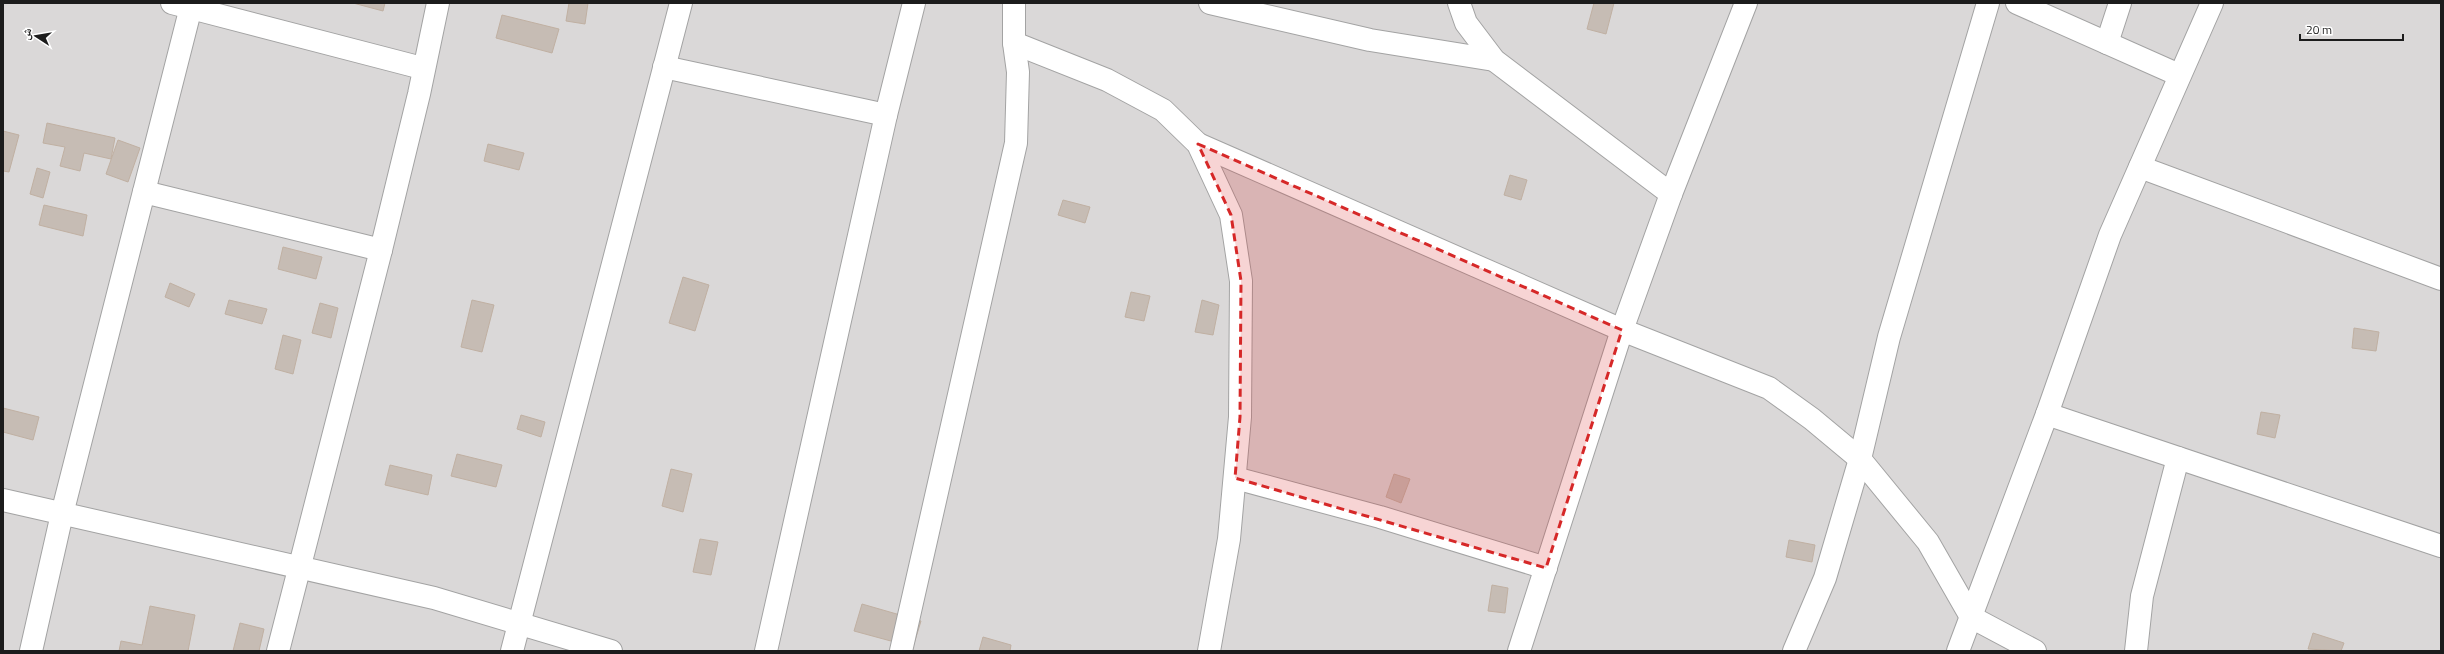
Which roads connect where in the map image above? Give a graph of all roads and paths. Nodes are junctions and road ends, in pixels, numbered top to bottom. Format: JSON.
{"nodes":[{"id":1,"x":438,"y":3,"type":"edge"},
{"id":2,"x":679,"y":3,"type":"edge"},
{"id":3,"x":914,"y":3,"type":"edge"},
{"id":4,"x":1014,"y":3,"type":"edge"},
{"id":5,"x":1210,"y":3,"type":"edge"},
{"id":6,"x":1459,"y":3,"type":"edge"},
{"id":7,"x":1746,"y":3,"type":"edge"},
{"id":8,"x":1988,"y":3,"type":"edge"},
{"id":9,"x":2017,"y":3,"type":"edge"},
{"id":10,"x":2120,"y":3,"type":"edge"},
{"id":11,"x":2212,"y":3,"type":"edge"},
{"id":12,"x":185,"y":4,"type":"edge"},
{"id":13,"x":1014,"y":43,"type":"junction"},
{"id":14,"x":2107,"y":43,"type":"junction"},
{"id":15,"x":1494,"y":60,"type":"junction"},
{"id":16,"x":664,"y":66,"type":"junction"},
{"id":17,"x":422,"y":68,"type":"junction"},
{"id":18,"x":2179,"y":75,"type":"junction"},
{"id":19,"x":886,"y":115,"type":"junction"},
{"id":20,"x":1198,"y":144,"type":"junction"},
{"id":21,"x":2140,"y":168,"type":"junction"},
{"id":22,"x":144,"y":192,"type":"junction"},
{"id":23,"x":1671,"y":194,"type":"junction"},
{"id":24,"x":381,"y":250,"type":"junction"},
{"id":25,"x":2441,"y":279,"type":"edge"},
{"id":26,"x":1622,"y":330,"type":"junction"},
{"id":27,"x":2047,"y":414,"type":"junction"},
{"id":28,"x":2178,"y":458,"type":"junction"},
{"id":29,"x":1860,"y":459,"type":"junction"},
{"id":30,"x":1235,"y":478,"type":"junction"},
{"id":31,"x":3,"y":500,"type":"edge"},
{"id":32,"x":62,"y":514,"type":"junction"},
{"id":33,"x":2441,"y":546,"type":"edge"},
{"id":34,"x":1546,"y":568,"type":"junction"},
{"id":35,"x":300,"y":569,"type":"junction"},
{"id":36,"x":1971,"y":617,"type":"junction"},
{"id":37,"x":518,"y":623,"type":"junction"},
{"id":38,"x":31,"y":651,"type":"edge"},
{"id":39,"x":278,"y":651,"type":"edge"},
{"id":40,"x":512,"y":651,"type":"edge"},
{"id":41,"x":611,"y":651,"type":"edge"},
{"id":42,"x":766,"y":651,"type":"edge"},
{"id":43,"x":901,"y":651,"type":"edge"},
{"id":44,"x":1209,"y":651,"type":"edge"},
{"id":45,"x":1519,"y":651,"type":"edge"},
{"id":46,"x":1794,"y":651,"type":"edge"},
{"id":47,"x":1958,"y":651,"type":"edge"},
{"id":48,"x":2035,"y":651,"type":"edge"},
{"id":49,"x":2136,"y":651,"type":"edge"}],
"edges":[{"from":1,"to":17,"type":"street"},
{"from":2,"to":16,"type":"street"},
{"from":3,"to":19,"type":"street"},
{"from":4,"to":13,"type":"street"},
{"from":5,"to":15,"type":"street"},
{"from":6,"to":15,"type":"street"},
{"from":7,"to":23,"type":"street"},
{"from":8,"to":29,"type":"street"},
{"from":9,"to":14,"type":"street"},
{"from":10,"to":14,"type":"street"},
{"from":11,"to":18,"type":"street"},
{"from":12,"to":17,"type":"street"},
{"from":12,"to":22,"type":"street"},
{"from":13,"to":20,"type":"street"},
{"from":13,"to":43,"type":"street"},
{"from":14,"to":18,"type":"street"},
{"from":15,"to":23,"type":"street"},
{"from":16,"to":19,"type":"street"},
{"from":16,"to":37,"type":"street"},
{"from":17,"to":24,"type":"street"},
{"from":18,"to":21,"type":"street"},
{"from":19,"to":42,"type":"street"},
{"from":20,"to":26,"type":"street"},
{"from":20,"to":30,"type":"street"},
{"from":21,"to":25,"type":"street"},
{"from":21,"to":27,"type":"street"},
{"from":22,"to":24,"type":"street"},
{"from":22,"to":32,"type":"street"},
{"from":23,"to":26,"type":"street"},
{"from":24,"to":35,"type":"street"},
{"from":26,"to":29,"type":"street"},
{"from":26,"to":34,"type":"street"},
{"from":27,"to":28,"type":"street"},
{"from":27,"to":36,"type":"street"},
{"from":28,"to":33,"type":"street"},
{"from":28,"to":49,"type":"street"},
{"from":29,"to":36,"type":"street"},
{"from":29,"to":46,"type":"street"},
{"from":30,"to":34,"type":"street"},
{"from":30,"to":44,"type":"street"},
{"from":31,"to":32,"type":"street"},
{"from":32,"to":35,"type":"street"},
{"from":32,"to":38,"type":"street"},
{"from":34,"to":45,"type":"street"},
{"from":35,"to":37,"type":"street"},
{"from":35,"to":39,"type":"street"},
{"from":36,"to":47,"type":"street"},
{"from":36,"to":48,"type":"street"},
{"from":37,"to":40,"type":"street"},
{"from":37,"to":41,"type":"street"}]}
